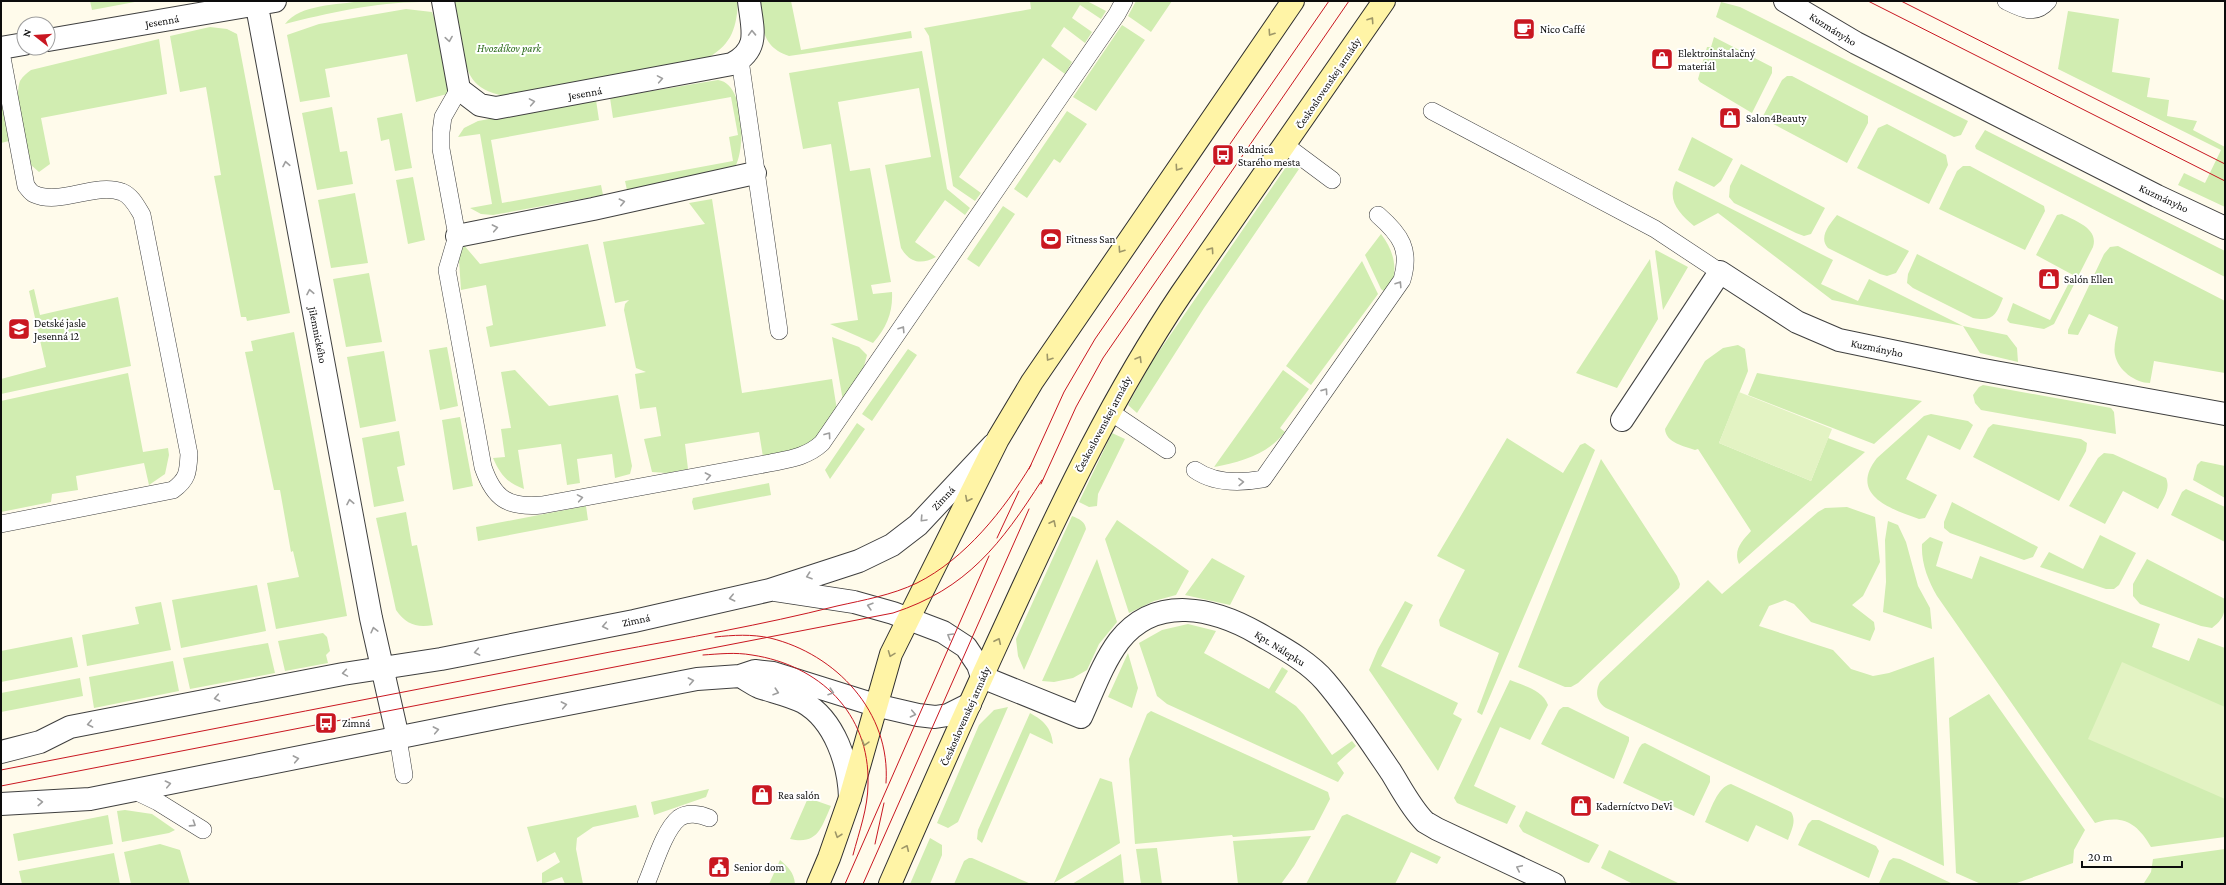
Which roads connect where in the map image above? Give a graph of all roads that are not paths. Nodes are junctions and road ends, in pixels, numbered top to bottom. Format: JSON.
{"nodes":[{"id":1,"x":443,"y":1,"type":"edge"},
{"id":2,"x":749,"y":1,"type":"edge"},
{"id":3,"x":1124,"y":1,"type":"edge"},
{"id":4,"x":1293,"y":1,"type":"edge"},
{"id":5,"x":1384,"y":1,"type":"edge"},
{"id":6,"x":1785,"y":1,"type":"edge"},
{"id":7,"x":2006,"y":1,"type":"edge"},
{"id":8,"x":2048,"y":1,"type":"edge"},
{"id":9,"x":263,"y":2,"type":"edge"},
{"id":10,"x":56,"y":39,"type":"edge"},
{"id":11,"x":16,"y":45,"type":"edge"},
{"id":12,"x":1,"y":48,"type":"edge"},
{"id":13,"x":1,"y":52,"type":"edge"},
{"id":14,"x":740,"y":60,"type":"junction"},
{"id":15,"x":459,"y":89,"type":"junction"},
{"id":16,"x":1432,"y":111,"type":"dead end"},
{"id":17,"x":1285,"y":145,"type":"junction"},
{"id":18,"x":755,"y":173,"type":"junction"},
{"id":19,"x":1332,"y":180,"type":"dead end"},
{"id":20,"x":1378,"y":215,"type":"dead end"},
{"id":21,"x":2225,"y":228,"type":"edge"},
{"id":22,"x":457,"y":236,"type":"junction"},
{"id":23,"x":1720,"y":272,"type":"junction"},
{"id":24,"x":779,"y":331,"type":"dead end"},
{"id":25,"x":1108,"y":412,"type":"junction"},
{"id":26,"x":2225,"y":414,"type":"edge"},
{"id":27,"x":1622,"y":420,"type":"dead end"},
{"id":28,"x":998,"y":440,"type":"junction"},
{"id":29,"x":1166,"y":450,"type":"dead end"},
{"id":30,"x":1195,"y":470,"type":"dead end"},
{"id":31,"x":1,"y":524,"type":"edge"},
{"id":32,"x":770,"y":590,"type":"junction"},
{"id":33,"x":907,"y":618,"type":"junction"},
{"id":34,"x":383,"y":668,"type":"junction"},
{"id":35,"x":740,"y":676,"type":"junction"},
{"id":36,"x":982,"y":677,"type":"junction"},
{"id":37,"x":970,"y":704,"type":"junction"},
{"id":38,"x":875,"y":705,"type":"junction"},
{"id":39,"x":398,"y":738,"type":"junction"},
{"id":40,"x":1,"y":752,"type":"edge"},
{"id":41,"x":404,"y":775,"type":"dead end"},
{"id":42,"x":135,"y":791,"type":"junction"},
{"id":43,"x":850,"y":798,"type":"junction"},
{"id":44,"x":1,"y":804,"type":"edge"},
{"id":45,"x":709,"y":818,"type":"dead end"},
{"id":46,"x":203,"y":830,"type":"dead end"},
{"id":47,"x":646,"y":884,"type":"edge"},
{"id":48,"x":818,"y":884,"type":"edge"},
{"id":49,"x":890,"y":884,"type":"edge"},
{"id":50,"x":1554,"y":884,"type":"edge"}],
"edges":[{"from":1,"to":15,"type":"street","one_way":true},
{"from":14,"to":2,"type":"street","one_way":true},
{"from":22,"to":3,"type":"lane","one_way":true},
{"from":4,"to":28,"type":"street","one_way":true},
{"from":17,"to":5,"type":"street","name":"Československej armády","one_way":true},
{"from":6,"to":21,"type":"street","name":"Kuzmányho"},
{"from":7,"to":8,"type":"lane"},
{"from":9,"to":10,"type":"street","name":"Jesenná"},
{"from":34,"to":9,"type":"street","name":"Jilemnického","one_way":true},
{"from":11,"to":12,"type":"street"},
{"from":13,"to":31,"type":"lane"},
{"from":15,"to":14,"type":"street","name":"Jesenná","one_way":true},
{"from":14,"to":18,"type":"lane"},
{"from":15,"to":22,"type":"lane"},
{"from":16,"to":23,"type":"lane"},
{"from":17,"to":19,"type":"lane"},
{"from":25,"to":17,"type":"street","name":"Československej armády","one_way":true},
{"from":22,"to":18,"type":"street","one_way":true},
{"from":18,"to":24,"type":"lane"},
{"from":30,"to":20,"type":"lane","one_way":true},
{"from":23,"to":26,"type":"street","name":"Kuzmányho"},
{"from":23,"to":27,"type":"street"},
{"from":25,"to":29,"type":"lane"},
{"from":36,"to":25,"type":"street","name":"Československej armády","one_way":true},
{"from":28,"to":32,"type":"street","name":"Zimná","one_way":true},
{"from":28,"to":33,"type":"street","one_way":true},
{"from":33,"to":32,"type":"street","name":"Zimná","one_way":true},
{"from":32,"to":34,"type":"street","name":"Zimná","one_way":true},
{"from":36,"to":33,"type":"street","name":"Zimná","one_way":true},
{"from":33,"to":38,"type":"street","one_way":true},
{"from":34,"to":39,"type":"street"},
{"from":34,"to":40,"type":"street","name":"Zimná","one_way":true},
{"from":35,"to":38,"type":"street","one_way":true},
{"from":39,"to":35,"type":"street","one_way":true},
{"from":35,"to":43,"type":"street","one_way":true},
{"from":36,"to":37,"type":"street","name":"Československej armády"},
{"from":50,"to":36,"type":"street","name":"Kpt. Nálepku","one_way":true},
{"from":38,"to":37,"type":"street","one_way":true},
{"from":49,"to":37,"type":"street","name":"Československej armády","one_way":true},
{"from":38,"to":43,"type":"street","one_way":true},
{"from":39,"to":41,"type":"lane"},
{"from":42,"to":39,"type":"street","one_way":true},
{"from":44,"to":42,"type":"street","one_way":true},
{"from":42,"to":46,"type":"lane","one_way":true},
{"from":43,"to":48,"type":"street","one_way":true},
{"from":45,"to":47,"type":"lane"}]}
